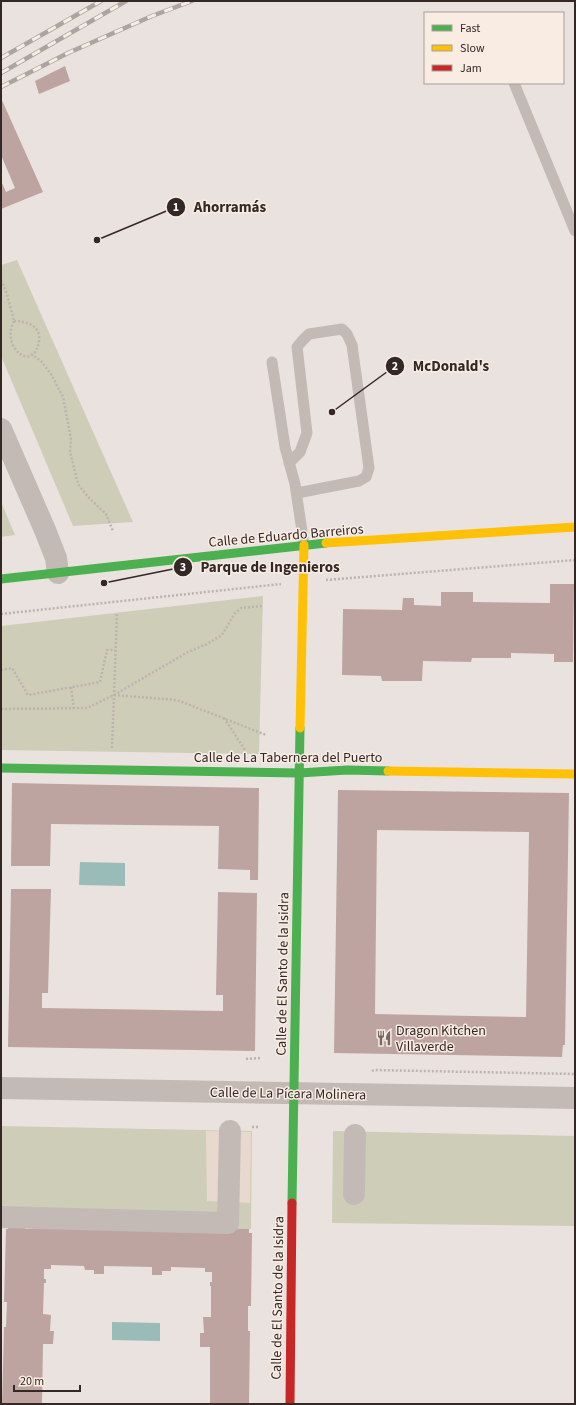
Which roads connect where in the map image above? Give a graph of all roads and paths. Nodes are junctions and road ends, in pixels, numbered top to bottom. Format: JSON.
{"nodes":[{"id":1,"x":514,"y":84,"type":"edge"},
{"id":2,"x":572,"y":215,"type":"edge"},
{"id":3,"x":575,"y":231,"type":"edge"},
{"id":4,"x":1,"y":280,"type":"edge"},
{"id":5,"x":14,"y":321,"type":"junction"},
{"id":6,"x":6,"y":330,"type":"dead end"},
{"id":7,"x":31,"y":354,"type":"junction"},
{"id":8,"x":16,"y":356,"type":"dead end"},
{"id":9,"x":272,"y":362,"type":"dead end"},
{"id":10,"x":1,"y":429,"type":"edge"},
{"id":11,"x":289,"y":464,"type":"junction"},
{"id":12,"x":297,"y":493,"type":"junction"},
{"id":13,"x":575,"y":527,"type":"edge"},
{"id":14,"x":113,"y":531,"type":"dead end"},
{"id":15,"x":304,"y":545,"type":"junction"},
{"id":16,"x":58,"y":573,"type":"junction"},
{"id":17,"x":1,"y":579,"type":"edge"},
{"id":18,"x":262,"y":606,"type":"dead end"},
{"id":19,"x":116,"y":613,"type":"dead end"},
{"id":20,"x":115,"y":650,"type":"junction"},
{"id":21,"x":1,"y":670,"type":"edge"},
{"id":22,"x":71,"y":687,"type":"junction"},
{"id":23,"x":114,"y":695,"type":"junction"},
{"id":24,"x":1,"y":709,"type":"edge"},
{"id":25,"x":74,"y":709,"type":"junction"},
{"id":26,"x":224,"y":718,"type":"junction"},
{"id":27,"x":266,"y":735,"type":"dead end"},
{"id":28,"x":246,"y":751,"type":"dead end"},
{"id":29,"x":112,"y":755,"type":"dead end"},
{"id":30,"x":1,"y":768,"type":"edge"},
{"id":31,"x":299,"y":773,"type":"junction"},
{"id":32,"x":575,"y":774,"type":"edge"},
{"id":33,"x":246,"y":1058,"type":"dead end"},
{"id":34,"x":260,"y":1058,"type":"dead end"},
{"id":35,"x":1,"y":1088,"type":"edge"},
{"id":36,"x":293,"y":1092,"type":"junction"},
{"id":37,"x":575,"y":1098,"type":"edge"},
{"id":38,"x":230,"y":1132,"type":"dead end"},
{"id":39,"x":355,"y":1135,"type":"dead end"},
{"id":40,"x":354,"y":1194,"type":"dead end"},
{"id":41,"x":1,"y":1218,"type":"edge"},
{"id":42,"x":290,"y":1404,"type":"edge"}],
"edges":[{"from":1,"to":2,"type":"lane"},
{"from":2,"to":3,"type":"lane"},
{"from":4,"to":5,"type":"path"},
{"from":5,"to":6,"type":"path"},
{"from":5,"to":7,"type":"path"},
{"from":7,"to":8,"type":"path"},
{"from":7,"to":14,"type":"path"},
{"from":9,"to":11,"type":"lane"},
{"from":10,"to":16,"type":"street"},
{"from":11,"to":12,"type":"lane"},
{"from":11,"to":12,"type":"lane"},
{"from":12,"to":15,"type":"lane"},
{"from":13,"to":15,"type":"street","name":"Calle de Eduardo Barreiros"},
{"from":15,"to":16,"type":"street","name":"Calle de Eduardo Barreiros"},
{"from":15,"to":31,"type":"street","name":"Calle de El Santo de la Isidra"},
{"from":16,"to":17,"type":"street","name":"Calle de Eduardo Barreiros"},
{"from":18,"to":23,"type":"path"},
{"from":19,"to":20,"type":"path"},
{"from":20,"to":22,"type":"path"},
{"from":20,"to":23,"type":"path"},
{"from":21,"to":22,"type":"path"},
{"from":22,"to":25,"type":"path"},
{"from":23,"to":25,"type":"path"},
{"from":23,"to":26,"type":"path"},
{"from":23,"to":29,"type":"path"},
{"from":24,"to":25,"type":"path"},
{"from":26,"to":27,"type":"path"},
{"from":26,"to":28,"type":"path"},
{"from":30,"to":31,"type":"street","name":"Calle de La Tabernera del Puerto"},
{"from":31,"to":32,"type":"street","name":"Calle de La Tabernera del Puerto"},
{"from":31,"to":36,"type":"street","name":"Calle de El Santo de la Isidra"},
{"from":33,"to":34,"type":"path"},
{"from":35,"to":36,"type":"street","name":"Calle de La Pícara Molinera"},
{"from":36,"to":37,"type":"street","name":"Calle de La Pícara Molinera"},
{"from":36,"to":42,"type":"street","name":"Calle de El Santo de la Isidra"},
{"from":38,"to":41,"type":"street"},
{"from":39,"to":40,"type":"street"}]}
